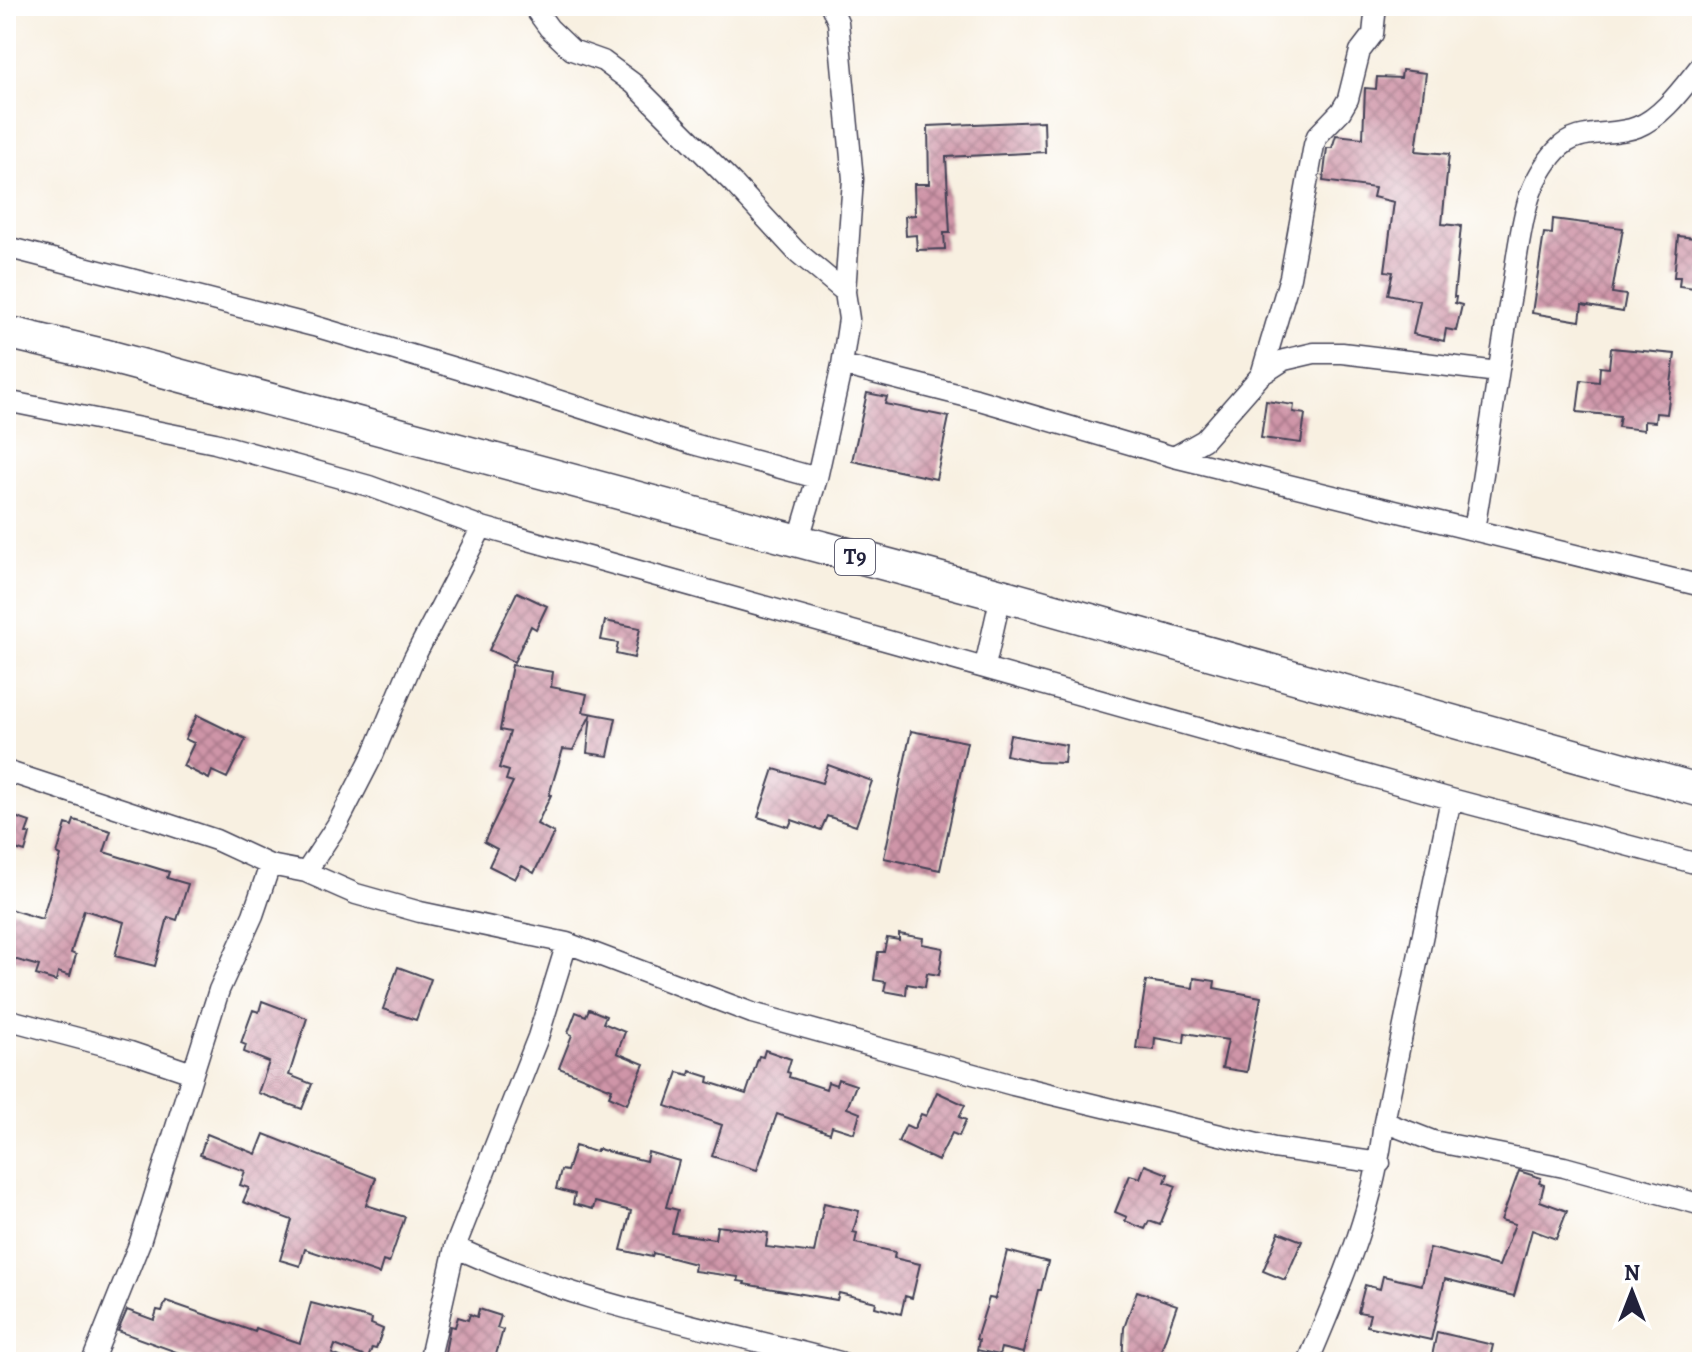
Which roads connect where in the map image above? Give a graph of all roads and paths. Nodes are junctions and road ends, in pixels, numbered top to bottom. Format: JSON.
{"nodes":[{"id":1,"x":533,"y":6,"type":"edge"},
{"id":2,"x":831,"y":6,"type":"edge"},
{"id":3,"x":1376,"y":6,"type":"edge"},
{"id":4,"x":1702,"y":64,"type":"edge"},
{"id":5,"x":6,"y":247,"type":"edge"},
{"id":6,"x":845,"y":292,"type":"junction"},
{"id":7,"x":6,"y":332,"type":"edge"},
{"id":8,"x":842,"y":365,"type":"junction"},
{"id":9,"x":1498,"y":372,"type":"junction"},
{"id":10,"x":1261,"y":375,"type":"junction"},
{"id":11,"x":6,"y":401,"type":"edge"},
{"id":12,"x":1174,"y":457,"type":"junction"},
{"id":13,"x":817,"y":478,"type":"junction"},
{"id":14,"x":482,"y":527,"type":"junction"},
{"id":15,"x":1474,"y":530,"type":"junction"},
{"id":16,"x":798,"y":542,"type":"junction"},
{"id":17,"x":1702,"y":586,"type":"edge"},
{"id":18,"x":1001,"y":595,"type":"junction"},
{"id":19,"x":985,"y":666,"type":"junction"},
{"id":20,"x":6,"y":771,"type":"edge"},
{"id":21,"x":1702,"y":791,"type":"edge"},
{"id":22,"x":1451,"y":799,"type":"junction"},
{"id":23,"x":270,"y":865,"type":"junction"},
{"id":24,"x":1702,"y":865,"type":"edge"},
{"id":25,"x":306,"y":872,"type":"junction"},
{"id":26,"x":567,"y":943,"type":"junction"},
{"id":27,"x":6,"y":1019,"type":"edge"},
{"id":28,"x":192,"y":1073,"type":"junction"},
{"id":29,"x":1384,"y":1122,"type":"junction"},
{"id":30,"x":1380,"y":1163,"type":"junction"},
{"id":31,"x":1702,"y":1205,"type":"edge"},
{"id":32,"x":455,"y":1247,"type":"junction"},
{"id":33,"x":92,"y":1362,"type":"edge"},
{"id":34,"x":429,"y":1362,"type":"edge"},
{"id":35,"x":840,"y":1362,"type":"edge"},
{"id":36,"x":1308,"y":1362,"type":"edge"}],
"edges":[{"from":1,"to":6,"type":"street"},
{"from":2,"to":6,"type":"street"},
{"from":3,"to":10,"type":"street"},
{"from":4,"to":9,"type":"street"},
{"from":5,"to":13,"type":"street"},
{"from":6,"to":8,"type":"street"},
{"from":7,"to":16,"type":"highway","number":"T9"},
{"from":8,"to":12,"type":"street"},
{"from":8,"to":13,"type":"street"},
{"from":9,"to":10,"type":"street"},
{"from":9,"to":15,"type":"street"},
{"from":10,"to":12,"type":"street"},
{"from":11,"to":14,"type":"street"},
{"from":12,"to":15,"type":"street"},
{"from":13,"to":16,"type":"street"},
{"from":14,"to":19,"type":"street"},
{"from":14,"to":25,"type":"street"},
{"from":15,"to":17,"type":"street"},
{"from":16,"to":18,"type":"highway","number":"T9"},
{"from":18,"to":19,"type":"street"},
{"from":18,"to":21,"type":"highway","number":"T9"},
{"from":19,"to":22,"type":"street"},
{"from":20,"to":23,"type":"street"},
{"from":22,"to":24,"type":"street"},
{"from":22,"to":29,"type":"street"},
{"from":23,"to":25,"type":"street"},
{"from":23,"to":28,"type":"street"},
{"from":25,"to":26,"type":"street"},
{"from":26,"to":30,"type":"street"},
{"from":26,"to":32,"type":"street"},
{"from":27,"to":28,"type":"street"},
{"from":28,"to":33,"type":"street"},
{"from":29,"to":30,"type":"street"},
{"from":29,"to":31,"type":"street"},
{"from":30,"to":36,"type":"street"},
{"from":32,"to":34,"type":"street"},
{"from":32,"to":35,"type":"street"}]}
